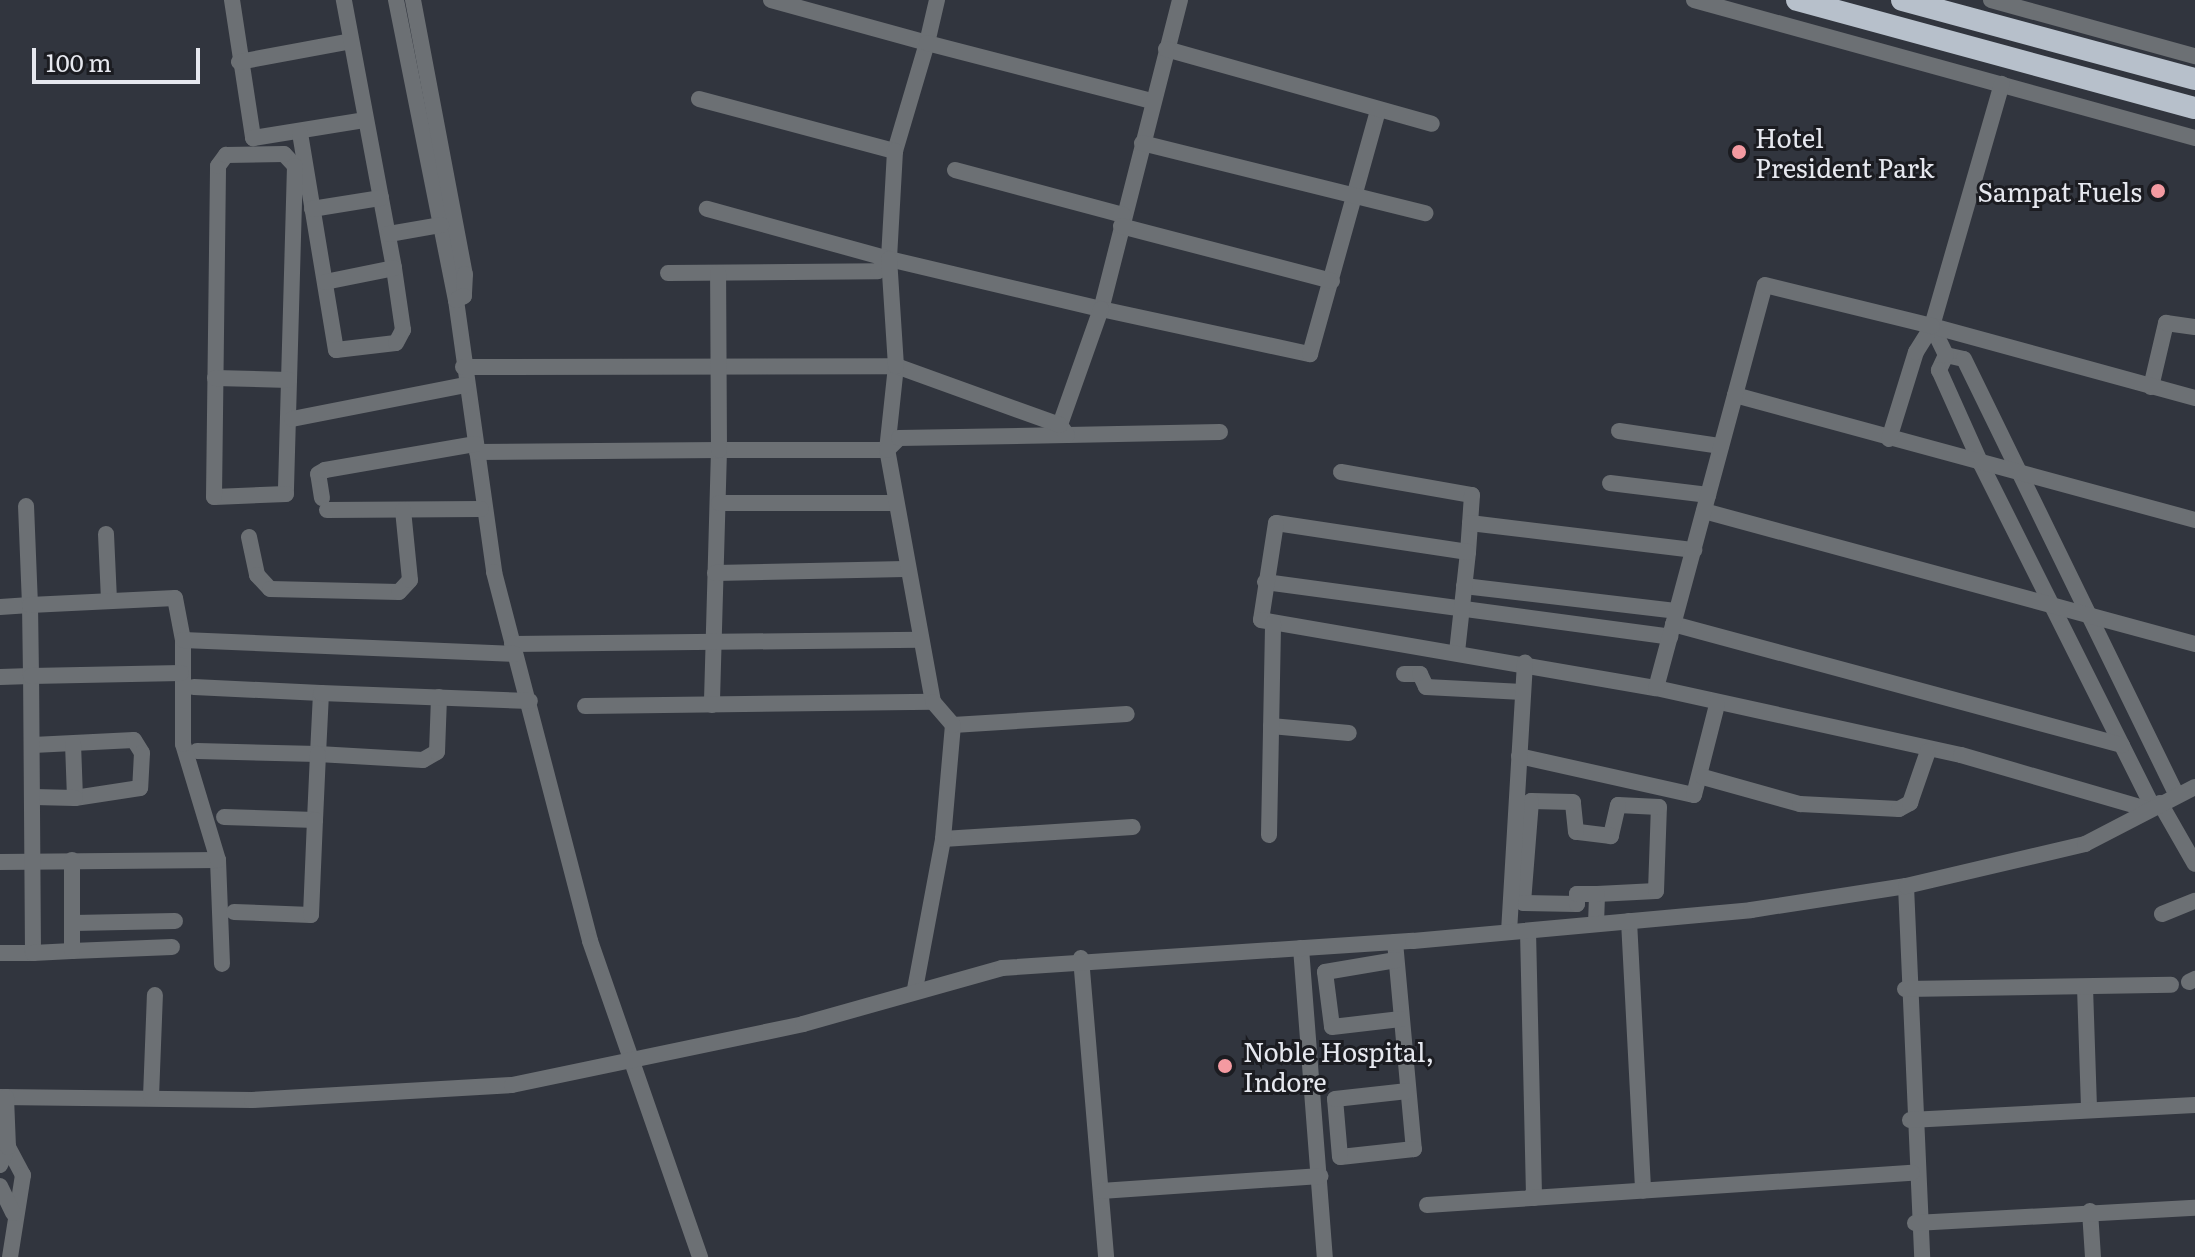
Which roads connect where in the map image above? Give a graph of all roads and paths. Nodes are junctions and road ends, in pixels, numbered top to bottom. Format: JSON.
{"nodes":[{"id":1,"x":232,"y":0,"type":"edge"},
{"id":2,"x":396,"y":0,"type":"edge"},
{"id":3,"x":413,"y":0,"type":"edge"},
{"id":4,"x":771,"y":0,"type":"edge"},
{"id":5,"x":937,"y":0,"type":"edge"},
{"id":6,"x":1180,"y":0,"type":"edge"},
{"id":7,"x":1694,"y":0,"type":"edge"},
{"id":8,"x":1797,"y":0,"type":"edge"},
{"id":9,"x":1902,"y":0,"type":"edge"},
{"id":10,"x":1991,"y":0,"type":"edge"},
{"id":11,"x":347,"y":1,"type":"edge"},
{"id":12,"x":351,"y":41,"type":"junction"},
{"id":13,"x":927,"y":43,"type":"junction"},
{"id":14,"x":1166,"y":49,"type":"junction"},
{"id":15,"x":2195,"y":56,"type":"edge"},
{"id":16,"x":239,"y":62,"type":"junction"},
{"id":17,"x":2195,"y":79,"type":"edge"},
{"id":18,"x":2002,"y":84,"type":"junction"},
{"id":19,"x":699,"y":99,"type":"dead end"},
{"id":20,"x":1152,"y":101,"type":"junction"},
{"id":21,"x":2195,"y":108,"type":"edge"},
{"id":22,"x":1378,"y":110,"type":"junction"},
{"id":23,"x":366,"y":120,"type":"junction"},
{"id":24,"x":1432,"y":124,"type":"dead end"},
{"id":25,"x":300,"y":133,"type":"junction"},
{"id":26,"x":2195,"y":138,"type":"edge"},
{"id":27,"x":1142,"y":143,"type":"junction"},
{"id":28,"x":895,"y":151,"type":"junction"},
{"id":29,"x":955,"y":170,"type":"dead end"},
{"id":30,"x":1355,"y":197,"type":"junction"},
{"id":31,"x":381,"y":198,"type":"junction"},
{"id":32,"x":312,"y":209,"type":"junction"},
{"id":33,"x":707,"y":209,"type":"dead end"},
{"id":34,"x":1425,"y":213,"type":"dead end"},
{"id":35,"x":1122,"y":220,"type":"junction"},
{"id":36,"x":441,"y":225,"type":"junction"},
{"id":37,"x":389,"y":234,"type":"junction"},
{"id":38,"x":889,"y":259,"type":"junction"},
{"id":39,"x":394,"y":268,"type":"junction"},
{"id":40,"x":668,"y":273,"type":"dead end"},
{"id":41,"x":718,"y":273,"type":"junction"},
{"id":42,"x":1332,"y":281,"type":"junction"},
{"id":43,"x":325,"y":282,"type":"junction"},
{"id":44,"x":456,"y":300,"type":"junction"},
{"id":45,"x":1101,"y":309,"type":"junction"},
{"id":46,"x":1932,"y":326,"type":"junction"},
{"id":47,"x":2195,"y":327,"type":"edge"},
{"id":48,"x":1946,"y":355,"type":"junction"},
{"id":49,"x":717,"y":362,"type":"junction"},
{"id":50,"x":896,"y":366,"type":"junction"},
{"id":51,"x":463,"y":367,"type":"junction"},
{"id":52,"x":215,"y":378,"type":"junction"},
{"id":53,"x":289,"y":380,"type":"junction"},
{"id":54,"x":465,"y":385,"type":"junction"},
{"id":55,"x":2151,"y":387,"type":"junction"},
{"id":56,"x":1735,"y":395,"type":"junction"},
{"id":57,"x":2195,"y":398,"type":"edge"},
{"id":58,"x":292,"y":419,"type":"junction"},
{"id":59,"x":1064,"y":430,"type":"junction"},
{"id":60,"x":1619,"y":431,"type":"dead end"},
{"id":61,"x":1220,"y":432,"type":"dead end"},
{"id":62,"x":1889,"y":439,"type":"junction"},
{"id":63,"x":1721,"y":446,"type":"junction"},
{"id":64,"x":476,"y":448,"type":"junction"},
{"id":65,"x":719,"y":450,"type":"junction"},
{"id":66,"x":887,"y":450,"type":"junction"},
{"id":67,"x":1981,"y":464,"type":"junction"},
{"id":68,"x":1341,"y":472,"type":"dead end"},
{"id":69,"x":2018,"y":474,"type":"junction"},
{"id":70,"x":1610,"y":483,"type":"dead end"},
{"id":71,"x":719,"y":503,"type":"junction"},
{"id":72,"x":891,"y":503,"type":"junction"},
{"id":73,"x":1706,"y":503,"type":"junction"},
{"id":74,"x":26,"y":506,"type":"dead end"},
{"id":75,"x":481,"y":509,"type":"junction"},
{"id":76,"x":403,"y":510,"type":"junction"},
{"id":77,"x":2195,"y":520,"type":"edge"},
{"id":78,"x":1470,"y":523,"type":"junction"},
{"id":79,"x":106,"y":534,"type":"dead end"},
{"id":80,"x":249,"y":537,"type":"dead end"},
{"id":81,"x":1694,"y":550,"type":"junction"},
{"id":82,"x":1468,"y":552,"type":"junction"},
{"id":83,"x":905,"y":569,"type":"junction"},
{"id":84,"x":715,"y":573,"type":"junction"},
{"id":85,"x":1265,"y":582,"type":"junction"},
{"id":86,"x":1464,"y":586,"type":"junction"},
{"id":87,"x":109,"y":601,"type":"junction"},
{"id":88,"x":30,"y":605,"type":"junction"},
{"id":89,"x":2053,"y":606,"type":"junction"},
{"id":90,"x":0,"y":607,"type":"edge"},
{"id":91,"x":1462,"y":611,"type":"junction"},
{"id":92,"x":2083,"y":613,"type":"junction"},
{"id":93,"x":1273,"y":623,"type":"junction"},
{"id":94,"x":1673,"y":624,"type":"junction"},
{"id":95,"x":716,"y":639,"type":"junction"},
{"id":96,"x":183,"y":640,"type":"junction"},
{"id":97,"x":920,"y":640,"type":"junction"},
{"id":98,"x":2195,"y":644,"type":"edge"},
{"id":99,"x":514,"y":649,"type":"junction"},
{"id":100,"x":1457,"y":652,"type":"junction"},
{"id":101,"x":1525,"y":662,"type":"junction"},
{"id":102,"x":181,"y":673,"type":"junction"},
{"id":103,"x":1404,"y":674,"type":"dead end"},
{"id":104,"x":31,"y":676,"type":"junction"},
{"id":105,"x":0,"y":677,"type":"edge"},
{"id":106,"x":194,"y":687,"type":"dead end"},
{"id":107,"x":1656,"y":688,"type":"junction"},
{"id":108,"x":1523,"y":692,"type":"junction"},
{"id":109,"x":321,"y":693,"type":"junction"},
{"id":110,"x":439,"y":697,"type":"junction"},
{"id":111,"x":530,"y":701,"type":"junction"},
{"id":112,"x":933,"y":702,"type":"junction"},
{"id":113,"x":712,"y":705,"type":"junction"},
{"id":114,"x":1717,"y":705,"type":"junction"},
{"id":115,"x":585,"y":706,"type":"dead end"},
{"id":116,"x":1127,"y":714,"type":"dead end"},
{"id":117,"x":953,"y":725,"type":"junction"},
{"id":118,"x":1271,"y":726,"type":"junction"},
{"id":119,"x":1349,"y":733,"type":"dead end"},
{"id":120,"x":73,"y":744,"type":"junction"},
{"id":121,"x":33,"y":745,"type":"junction"},
{"id":122,"x":2122,"y":745,"type":"junction"},
{"id":123,"x":197,"y":751,"type":"dead end"},
{"id":124,"x":1928,"y":751,"type":"junction"},
{"id":125,"x":318,"y":754,"type":"junction"},
{"id":126,"x":1519,"y":756,"type":"junction"},
{"id":127,"x":1703,"y":777,"type":"junction"},
{"id":128,"x":1628,"y":783,"type":"junction"},
{"id":129,"x":2195,"y":787,"type":"edge"},
{"id":130,"x":2176,"y":794,"type":"junction"},
{"id":131,"x":34,"y":797,"type":"junction"},
{"id":132,"x":75,"y":798,"type":"junction"},
{"id":133,"x":1624,"y":804,"type":"junction"},
{"id":134,"x":2153,"y":806,"type":"junction"},
{"id":135,"x":224,"y":817,"type":"dead end"},
{"id":136,"x":315,"y":820,"type":"junction"},
{"id":137,"x":1133,"y":827,"type":"dead end"},
{"id":138,"x":1269,"y":835,"type":"dead end"},
{"id":139,"x":943,"y":839,"type":"junction"},
{"id":140,"x":72,"y":860,"type":"junction"},
{"id":141,"x":218,"y":860,"type":"junction"},
{"id":142,"x":34,"y":861,"type":"junction"},
{"id":143,"x":0,"y":862,"type":"edge"},
{"id":144,"x":2194,"y":868,"type":"edge"},
{"id":145,"x":1906,"y":886,"type":"junction"},
{"id":146,"x":1597,"y":894,"type":"junction"},
{"id":147,"x":2195,"y":901,"type":"edge"},
{"id":148,"x":234,"y":912,"type":"dead end"},
{"id":149,"x":2162,"y":914,"type":"dead end"},
{"id":150,"x":175,"y":921,"type":"dead end"},
{"id":151,"x":1629,"y":921,"type":"junction"},
{"id":152,"x":73,"y":923,"type":"junction"},
{"id":153,"x":1596,"y":924,"type":"junction"},
{"id":154,"x":1528,"y":931,"type":"junction"},
{"id":155,"x":1509,"y":932,"type":"junction"},
{"id":156,"x":172,"y":947,"type":"dead end"},
{"id":157,"x":1301,"y":948,"type":"junction"},
{"id":158,"x":72,"y":951,"type":"junction"},
{"id":159,"x":1396,"y":951,"type":"junction"},
{"id":160,"x":0,"y":953,"type":"edge"},
{"id":161,"x":33,"y":953,"type":"junction"},
{"id":162,"x":1081,"y":958,"type":"junction"},
{"id":163,"x":222,"y":964,"type":"dead end"},
{"id":164,"x":2171,"y":985,"type":"dead end"},
{"id":165,"x":2085,"y":987,"type":"junction"},
{"id":166,"x":915,"y":989,"type":"junction"},
{"id":167,"x":1908,"y":989,"type":"junction"},
{"id":168,"x":155,"y":995,"type":"dead end"},
{"id":169,"x":1401,"y":1019,"type":"junction"},
{"id":170,"x":635,"y":1062,"type":"junction"},
{"id":171,"x":1408,"y":1091,"type":"junction"},
{"id":172,"x":3,"y":1097,"type":"edge"},
{"id":173,"x":151,"y":1097,"type":"junction"},
{"id":174,"x":2195,"y":1105,"type":"edge"},
{"id":175,"x":2089,"y":1109,"type":"junction"},
{"id":176,"x":1913,"y":1120,"type":"junction"},
{"id":177,"x":8,"y":1147,"type":"junction"},
{"id":178,"x":0,"y":1165,"type":"edge"},
{"id":179,"x":1912,"y":1173,"type":"junction"},
{"id":180,"x":1320,"y":1176,"type":"junction"},
{"id":181,"x":0,"y":1186,"type":"edge"},
{"id":182,"x":1101,"y":1191,"type":"junction"},
{"id":183,"x":1643,"y":1191,"type":"junction"},
{"id":184,"x":1534,"y":1198,"type":"junction"},
{"id":185,"x":1427,"y":1205,"type":"dead end"},
{"id":186,"x":2195,"y":1208,"type":"edge"},
{"id":187,"x":2090,"y":1211,"type":"junction"},
{"id":188,"x":13,"y":1213,"type":"junction"},
{"id":189,"x":1918,"y":1223,"type":"junction"},
{"id":190,"x":10,"y":1257,"type":"edge"},
{"id":191,"x":700,"y":1257,"type":"edge"},
{"id":192,"x":1106,"y":1257,"type":"edge"},
{"id":193,"x":1325,"y":1257,"type":"edge"},
{"id":194,"x":1919,"y":1257,"type":"edge"},
{"id":195,"x":2093,"y":1257,"type":"edge"}],
"edges":[{"from":1,"to":16,"type":"street"},
{"from":2,"to":36,"type":"street"},
{"from":3,"to":44,"type":"street"},
{"from":4,"to":13,"type":"street"},
{"from":5,"to":13,"type":"street"},
{"from":6,"to":14,"type":"street"},
{"from":7,"to":18,"type":"street"},
{"from":8,"to":21,"type":"highway"},
{"from":9,"to":17,"type":"highway"},
{"from":10,"to":15,"type":"street"},
{"from":11,"to":12,"type":"street"},
{"from":12,"to":16,"type":"street"},
{"from":12,"to":23,"type":"street"},
{"from":13,"to":20,"type":"street"},
{"from":13,"to":28,"type":"street"},
{"from":14,"to":20,"type":"street"},
{"from":14,"to":22,"type":"street"},
{"from":16,"to":25,"type":"street"},
{"from":18,"to":26,"type":"street"},
{"from":18,"to":46,"type":"street"},
{"from":19,"to":28,"type":"street"},
{"from":20,"to":27,"type":"street"},
{"from":22,"to":24,"type":"street"},
{"from":22,"to":30,"type":"street"},
{"from":23,"to":25,"type":"street"},
{"from":23,"to":31,"type":"street"},
{"from":25,"to":32,"type":"street"},
{"from":27,"to":30,"type":"street"},
{"from":27,"to":35,"type":"street"},
{"from":28,"to":38,"type":"street"},
{"from":29,"to":35,"type":"street"},
{"from":30,"to":34,"type":"street"},
{"from":30,"to":42,"type":"street"},
{"from":31,"to":32,"type":"street"},
{"from":31,"to":37,"type":"street"},
{"from":32,"to":43,"type":"street"},
{"from":33,"to":38,"type":"street"},
{"from":35,"to":42,"type":"street"},
{"from":35,"to":45,"type":"street"},
{"from":36,"to":37,"type":"street"},
{"from":36,"to":44,"type":"street"},
{"from":37,"to":39,"type":"street"},
{"from":38,"to":41,"type":"street"},
{"from":38,"to":45,"type":"street"},
{"from":38,"to":50,"type":"street"},
{"from":39,"to":43,"type":"street"},
{"from":39,"to":43,"type":"street"},
{"from":40,"to":41,"type":"street"},
{"from":41,"to":49,"type":"street"},
{"from":42,"to":45,"type":"street"},
{"from":44,"to":51,"type":"street"},
{"from":45,"to":59,"type":"street"},
{"from":46,"to":48,"type":"street"},
{"from":46,"to":55,"type":"street"},
{"from":46,"to":56,"type":"street"},
{"from":46,"to":62,"type":"street"},
{"from":47,"to":55,"type":"street"},
{"from":48,"to":67,"type":"street"},
{"from":48,"to":69,"type":"street"},
{"from":49,"to":50,"type":"street"},
{"from":49,"to":51,"type":"street"},
{"from":49,"to":65,"type":"street"},
{"from":50,"to":59,"type":"street"},
{"from":50,"to":66,"type":"street"},
{"from":51,"to":54,"type":"street"},
{"from":52,"to":53,"type":"street"},
{"from":52,"to":53,"type":"street"},
{"from":52,"to":58,"type":"street"},
{"from":53,"to":58,"type":"street"},
{"from":54,"to":58,"type":"street"},
{"from":54,"to":64,"type":"street"},
{"from":55,"to":57,"type":"street"},
{"from":56,"to":62,"type":"street"},
{"from":56,"to":63,"type":"street"},
{"from":59,"to":61,"type":"street"},
{"from":59,"to":66,"type":"street"},
{"from":60,"to":63,"type":"street"},
{"from":62,"to":67,"type":"street"},
{"from":63,"to":73,"type":"street"},
{"from":64,"to":65,"type":"street"},
{"from":64,"to":75,"type":"street"},
{"from":64,"to":76,"type":"street"},
{"from":65,"to":66,"type":"street"},
{"from":65,"to":71,"type":"street"},
{"from":66,"to":72,"type":"street"},
{"from":67,"to":69,"type":"street"},
{"from":67,"to":89,"type":"street"},
{"from":68,"to":78,"type":"street"},
{"from":69,"to":77,"type":"street"},
{"from":69,"to":92,"type":"street"},
{"from":70,"to":73,"type":"street"},
{"from":71,"to":72,"type":"street"},
{"from":71,"to":84,"type":"street"},
{"from":72,"to":83,"type":"street"},
{"from":73,"to":81,"type":"street"},
{"from":73,"to":89,"type":"street"},
{"from":74,"to":88,"type":"street"},
{"from":75,"to":76,"type":"street"},
{"from":75,"to":99,"type":"street"},
{"from":76,"to":80,"type":"street"},
{"from":78,"to":81,"type":"street"},
{"from":78,"to":82,"type":"street"},
{"from":79,"to":87,"type":"street"},
{"from":81,"to":94,"type":"street"},
{"from":82,"to":85,"type":"street"},
{"from":82,"to":86,"type":"street"},
{"from":83,"to":84,"type":"street"},
{"from":83,"to":97,"type":"street"},
{"from":84,"to":95,"type":"street"},
{"from":85,"to":91,"type":"street"},
{"from":85,"to":93,"type":"street"},
{"from":86,"to":91,"type":"street"},
{"from":86,"to":94,"type":"street"},
{"from":87,"to":88,"type":"street"},
{"from":87,"to":96,"type":"street"},
{"from":88,"to":90,"type":"street"},
{"from":88,"to":104,"type":"street"},
{"from":89,"to":92,"type":"street"},
{"from":89,"to":122,"type":"street"},
{"from":91,"to":94,"type":"street"},
{"from":91,"to":100,"type":"street"},
{"from":92,"to":98,"type":"street"},
{"from":92,"to":130,"type":"street"},
{"from":93,"to":100,"type":"street"},
{"from":93,"to":118,"type":"street"},
{"from":94,"to":107,"type":"street"},
{"from":94,"to":122,"type":"street"},
{"from":95,"to":97,"type":"street"},
{"from":95,"to":99,"type":"street"},
{"from":95,"to":113,"type":"street"},
{"from":96,"to":99,"type":"street"},
{"from":96,"to":102,"type":"street"},
{"from":97,"to":112,"type":"street"},
{"from":99,"to":111,"type":"street"},
{"from":100,"to":101,"type":"street"},
{"from":101,"to":107,"type":"street"},
{"from":101,"to":108,"type":"street"},
{"from":102,"to":104,"type":"street"},
{"from":102,"to":141,"type":"street"},
{"from":103,"to":108,"type":"street"},
{"from":104,"to":105,"type":"street"},
{"from":104,"to":121,"type":"street"},
{"from":106,"to":109,"type":"street"},
{"from":107,"to":114,"type":"street"},
{"from":108,"to":126,"type":"street"},
{"from":109,"to":110,"type":"street"},
{"from":109,"to":125,"type":"street"},
{"from":110,"to":111,"type":"street"},
{"from":110,"to":125,"type":"street"},
{"from":111,"to":170,"type":"street"},
{"from":112,"to":113,"type":"street"},
{"from":112,"to":117,"type":"street"},
{"from":113,"to":115,"type":"street"},
{"from":114,"to":124,"type":"street"},
{"from":114,"to":127,"type":"street"},
{"from":116,"to":117,"type":"street"},
{"from":117,"to":139,"type":"street"},
{"from":118,"to":119,"type":"street"},
{"from":118,"to":138,"type":"street"},
{"from":120,"to":121,"type":"street"},
{"from":120,"to":132,"type":"street"},
{"from":120,"to":132,"type":"street"},
{"from":121,"to":131,"type":"street"},
{"from":122,"to":134,"type":"street"},
{"from":123,"to":125,"type":"street"},
{"from":124,"to":127,"type":"street"},
{"from":124,"to":134,"type":"street"},
{"from":125,"to":136,"type":"street"},
{"from":126,"to":128,"type":"street"},
{"from":126,"to":155,"type":"street"},
{"from":127,"to":128,"type":"street"},
{"from":128,"to":133,"type":"street"},
{"from":129,"to":130,"type":"street"},
{"from":130,"to":134,"type":"street"},
{"from":131,"to":132,"type":"street"},
{"from":131,"to":142,"type":"street"},
{"from":133,"to":146,"type":"street"},
{"from":133,"to":146,"type":"street"},
{"from":134,"to":144,"type":"street"},
{"from":134,"to":145,"type":"street"},
{"from":135,"to":136,"type":"street"},
{"from":136,"to":148,"type":"street"},
{"from":137,"to":139,"type":"street"},
{"from":139,"to":166,"type":"street"},
{"from":140,"to":141,"type":"street"},
{"from":140,"to":142,"type":"street"},
{"from":140,"to":152,"type":"street"},
{"from":141,"to":163,"type":"street"},
{"from":142,"to":143,"type":"street"},
{"from":142,"to":161,"type":"street"},
{"from":145,"to":151,"type":"street"},
{"from":145,"to":167,"type":"street"},
{"from":146,"to":153,"type":"street"},
{"from":147,"to":149,"type":"street"},
{"from":150,"to":152,"type":"street"},
{"from":151,"to":153,"type":"street"},
{"from":151,"to":183,"type":"street"},
{"from":152,"to":158,"type":"street"},
{"from":153,"to":154,"type":"street"},
{"from":154,"to":155,"type":"street"},
{"from":154,"to":184,"type":"street"},
{"from":155,"to":159,"type":"street"},
{"from":156,"to":158,"type":"street"},
{"from":157,"to":159,"type":"street"},
{"from":157,"to":162,"type":"street"},
{"from":157,"to":180,"type":"street"},
{"from":158,"to":161,"type":"street"},
{"from":159,"to":169,"type":"street"},
{"from":159,"to":169,"type":"street"},
{"from":160,"to":161,"type":"street"},
{"from":162,"to":166,"type":"street"},
{"from":162,"to":182,"type":"street"},
{"from":164,"to":165,"type":"street"},
{"from":165,"to":167,"type":"street"},
{"from":165,"to":175,"type":"street"},
{"from":166,"to":170,"type":"street"},
{"from":167,"to":176,"type":"street"},
{"from":168,"to":173,"type":"street"},
{"from":169,"to":171,"type":"street"},
{"from":170,"to":173,"type":"street"},
{"from":170,"to":191,"type":"street"},
{"from":171,"to":171,"type":"street"},
{"from":172,"to":173,"type":"street"},
{"from":172,"to":177,"type":"street"},
{"from":174,"to":175,"type":"street"},
{"from":175,"to":176,"type":"street"},
{"from":176,"to":179,"type":"street"},
{"from":176,"to":189,"type":"street"},
{"from":177,"to":178,"type":"street"},
{"from":177,"to":188,"type":"street"},
{"from":179,"to":183,"type":"street"},
{"from":179,"to":189,"type":"street"},
{"from":180,"to":182,"type":"street"},
{"from":180,"to":193,"type":"street"},
{"from":181,"to":188,"type":"street"},
{"from":182,"to":192,"type":"street"},
{"from":183,"to":184,"type":"street"},
{"from":184,"to":185,"type":"street"},
{"from":186,"to":187,"type":"street"},
{"from":187,"to":189,"type":"street"},
{"from":187,"to":195,"type":"street"},
{"from":188,"to":190,"type":"street"},
{"from":189,"to":194,"type":"street"}]}
